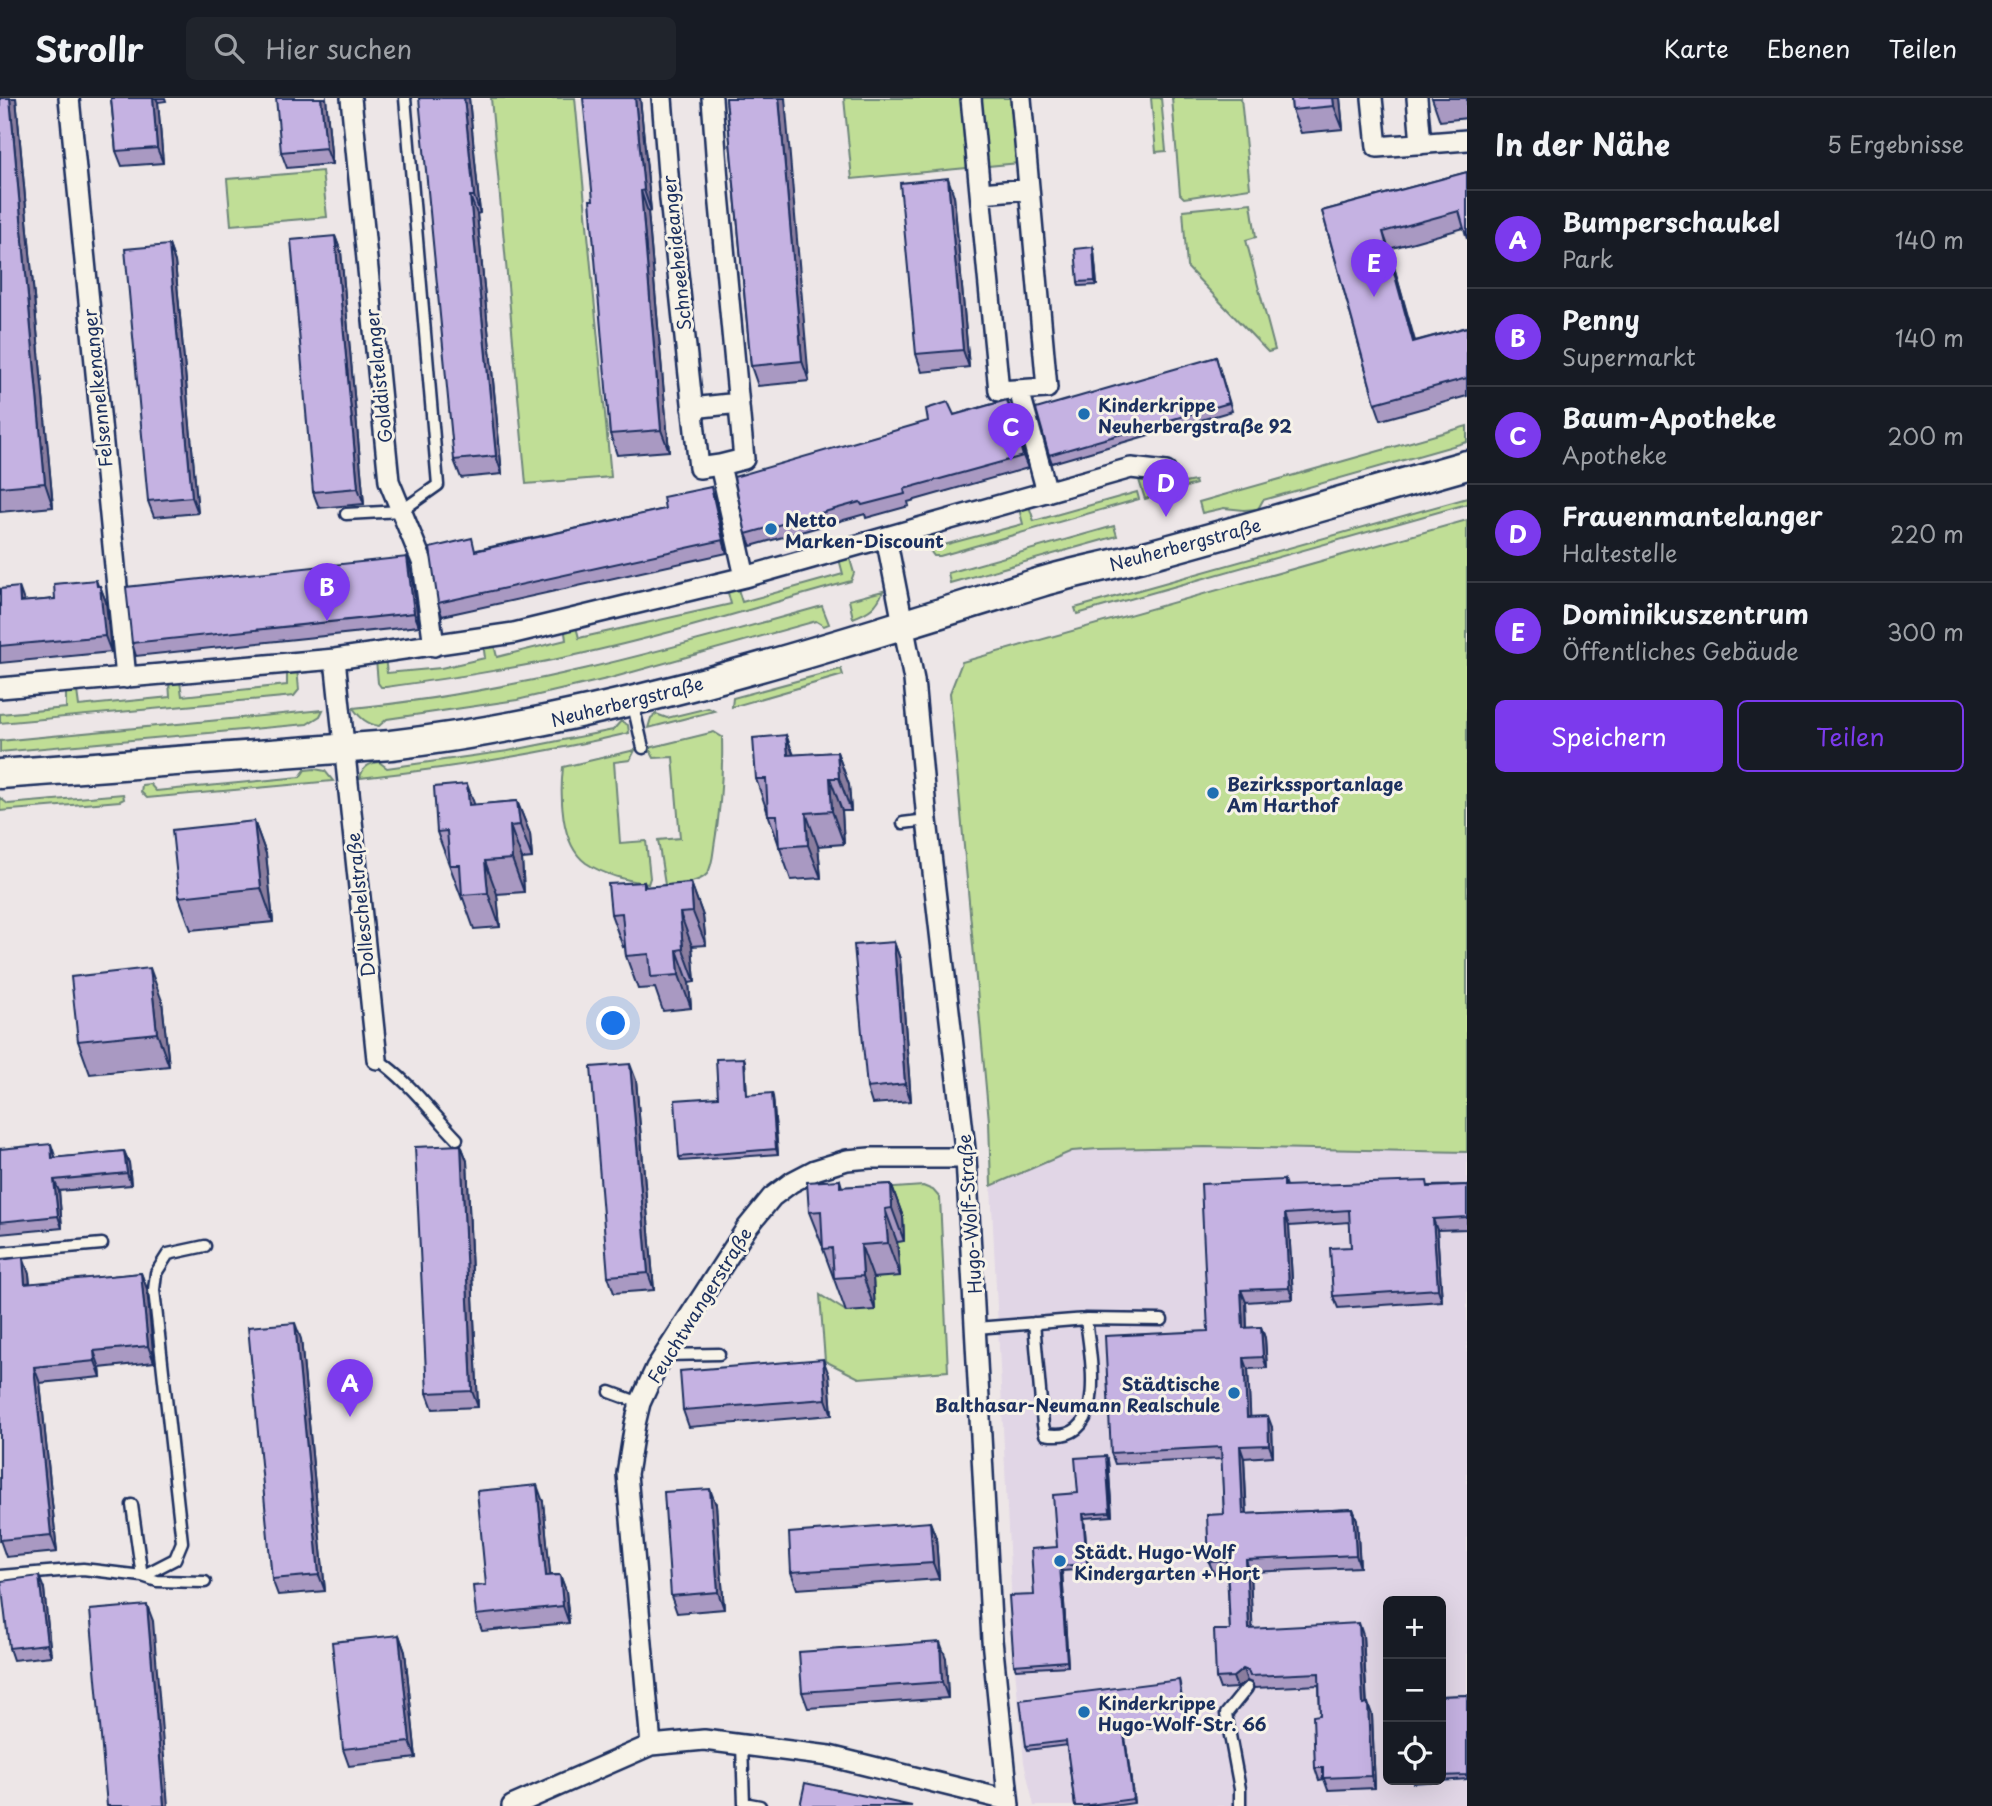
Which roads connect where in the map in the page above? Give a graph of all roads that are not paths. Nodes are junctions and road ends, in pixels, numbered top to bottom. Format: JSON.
{"nodes":[{"id":1,"x":69,"y":98,"type":"edge"},
{"id":2,"x":351,"y":98,"type":"edge"},
{"id":3,"x":405,"y":98,"type":"edge"},
{"id":4,"x":662,"y":98,"type":"edge"},
{"id":5,"x":712,"y":98,"type":"edge"},
{"id":6,"x":971,"y":98,"type":"edge"},
{"id":7,"x":1021,"y":98,"type":"edge"},
{"id":8,"x":1372,"y":98,"type":"edge"},
{"id":9,"x":1417,"y":98,"type":"edge"},
{"id":10,"x":1467,"y":140,"type":"edge"},
{"id":11,"x":1421,"y":144,"type":"junction"},
{"id":12,"x":1029,"y":189,"type":"junction"},
{"id":13,"x":981,"y":193,"type":"junction"},
{"id":14,"x":1019,"y":390,"type":"junction"},
{"id":15,"x":739,"y":403,"type":"junction"},
{"id":16,"x":692,"y":408,"type":"junction"},
{"id":17,"x":720,"y":465,"type":"junction"},
{"id":18,"x":1467,"y":465,"type":"edge"},
{"id":19,"x":1166,"y":472,"type":"dead end"},
{"id":20,"x":1047,"y":492,"type":"junction"},
{"id":21,"x":401,"y":510,"type":"junction"},
{"id":22,"x":346,"y":514,"type":"dead end"},
{"id":23,"x":886,"y":537,"type":"junction"},
{"id":24,"x":745,"y":577,"type":"junction"},
{"id":25,"x":904,"y":624,"type":"junction"},
{"id":26,"x":434,"y":646,"type":"junction"},
{"id":27,"x":335,"y":659,"type":"junction"},
{"id":28,"x":126,"y":678,"type":"junction"},
{"id":29,"x":0,"y":688,"type":"edge"},
{"id":30,"x":632,"y":702,"type":"junction"},
{"id":31,"x":643,"y":748,"type":"dead end"},
{"id":32,"x":344,"y":750,"type":"junction"},
{"id":33,"x":0,"y":774,"type":"edge"},
{"id":34,"x":927,"y":820,"type":"junction"},
{"id":35,"x":903,"y":823,"type":"dead end"},
{"id":36,"x":377,"y":1059,"type":"joint"},
{"id":37,"x":457,"y":1139,"type":"dead end"},
{"id":38,"x":966,"y":1158,"type":"junction"},
{"id":39,"x":102,"y":1244,"type":"dead end"},
{"id":40,"x":205,"y":1247,"type":"dead end"},
{"id":41,"x":0,"y":1253,"type":"edge"},
{"id":42,"x":1086,"y":1319,"type":"junction"},
{"id":43,"x":1162,"y":1320,"type":"dead end"},
{"id":44,"x":1034,"y":1323,"type":"junction"},
{"id":45,"x":976,"y":1328,"type":"junction"},
{"id":46,"x":719,"y":1354,"type":"dead end"},
{"id":47,"x":664,"y":1355,"type":"junction"},
{"id":48,"x":610,"y":1392,"type":"dead end"},
{"id":49,"x":640,"y":1403,"type":"junction"},
{"id":50,"x":132,"y":1505,"type":"dead end"},
{"id":51,"x":0,"y":1576,"type":"edge"},
{"id":52,"x":142,"y":1576,"type":"junction"},
{"id":53,"x":205,"y":1582,"type":"dead end"},
{"id":54,"x":1247,"y":1688,"type":"edge"},
{"id":55,"x":651,"y":1745,"type":"junction"},
{"id":56,"x":741,"y":1745,"type":"junction"},
{"id":57,"x":1008,"y":1803,"type":"edge"},
{"id":58,"x":512,"y":1806,"type":"edge"},
{"id":59,"x":760,"y":1806,"type":"edge"},
{"id":60,"x":1240,"y":1806,"type":"edge"}],
"edges":[{"from":1,"to":28,"type":"street","name":"Felsennelkenanger"},
{"from":2,"to":21,"type":"street","name":"Golddistelanger"},
{"from":3,"to":21,"type":"lane"},
{"from":4,"to":16,"type":"street","name":"Schneeheideanger"},
{"from":5,"to":15,"type":"street"},
{"from":6,"to":13,"type":"street"},
{"from":7,"to":12,"type":"street"},
{"from":8,"to":11,"type":"street"},
{"from":9,"to":11,"type":"street"},
{"from":10,"to":11,"type":"street"},
{"from":12,"to":13,"type":"street"},
{"from":12,"to":14,"type":"street"},
{"from":13,"to":14,"type":"street"},
{"from":14,"to":20,"type":"street"},
{"from":15,"to":16,"type":"street"},
{"from":15,"to":17,"type":"street"},
{"from":16,"to":17,"type":"street","name":"Schneeheideanger"},
{"from":17,"to":24,"type":"street"},
{"from":18,"to":25,"type":"main road","name":"Neuherbergstraße"},
{"from":19,"to":20,"type":"street"},
{"from":20,"to":23,"type":"street"},
{"from":21,"to":22,"type":"lane"},
{"from":21,"to":26,"type":"street","name":"Golddistelanger"},
{"from":23,"to":24,"type":"street"},
{"from":23,"to":25,"type":"street"},
{"from":24,"to":26,"type":"street"},
{"from":25,"to":30,"type":"main road","name":"Neuherbergstraße"},
{"from":25,"to":34,"type":"street","name":"Hugo-Wolf-Straße"},
{"from":26,"to":27,"type":"street"},
{"from":27,"to":28,"type":"street"},
{"from":27,"to":32,"type":"street"},
{"from":28,"to":29,"type":"street"},
{"from":30,"to":31,"type":"lane"},
{"from":30,"to":32,"type":"main road","name":"Neuherbergstraße"},
{"from":32,"to":33,"type":"main road","name":"Neuherbergstraße"},
{"from":32,"to":36,"type":"street","name":"Dolleschelstraße"},
{"from":34,"to":35,"type":"lane"},
{"from":34,"to":38,"type":"street","name":"Hugo-Wolf-Straße"},
{"from":36,"to":37,"type":"lane"},
{"from":38,"to":45,"type":"street","name":"Hugo-Wolf-Straße"},
{"from":38,"to":47,"type":"street","name":"Feuchtwangerstraße"},
{"from":39,"to":41,"type":"lane"},
{"from":40,"to":52,"type":"lane"},
{"from":42,"to":43,"type":"lane"},
{"from":42,"to":44,"type":"lane"},
{"from":42,"to":44,"type":"lane"},
{"from":44,"to":45,"type":"lane"},
{"from":45,"to":57,"type":"street","name":"Hugo-Wolf-Straße"},
{"from":46,"to":47,"type":"lane"},
{"from":47,"to":49,"type":"street","name":"Feuchtwangerstraße"},
{"from":48,"to":49,"type":"lane"},
{"from":49,"to":55,"type":"street","name":"Feuchtwangerstraße"},
{"from":50,"to":52,"type":"lane"},
{"from":51,"to":52,"type":"lane"},
{"from":52,"to":53,"type":"lane"},
{"from":54,"to":60,"type":"lane"},
{"from":55,"to":56,"type":"street"},
{"from":55,"to":58,"type":"street"},
{"from":56,"to":57,"type":"street"},
{"from":56,"to":59,"type":"lane"}]}
